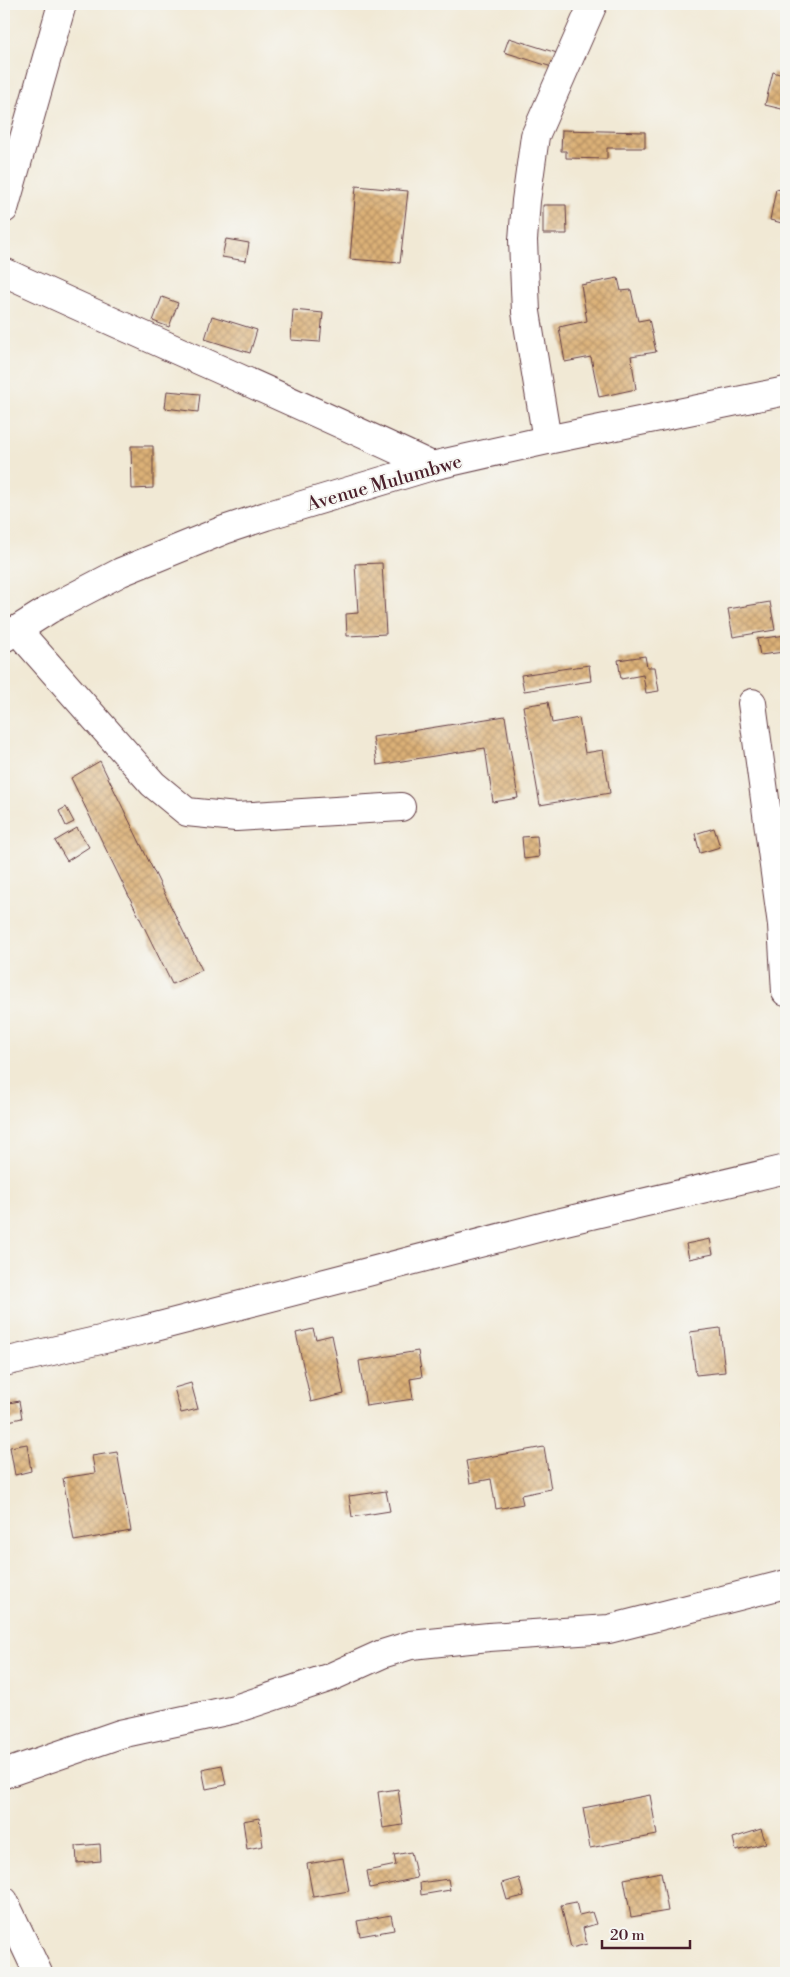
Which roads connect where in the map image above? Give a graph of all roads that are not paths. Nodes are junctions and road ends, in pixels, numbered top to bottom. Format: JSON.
{"nodes":[{"id":1,"x":62,"y":4,"type":"edge"},
{"id":2,"x":593,"y":4,"type":"edge"},
{"id":3,"x":4,"y":209,"type":"edge"},
{"id":4,"x":4,"y":272,"type":"edge"},
{"id":5,"x":786,"y":391,"type":"edge"},
{"id":6,"x":547,"y":440,"type":"junction"},
{"id":7,"x":432,"y":466,"type":"junction"},
{"id":8,"x":11,"y":634,"type":"edge"},
{"id":9,"x":752,"y":703,"type":"dead end"},
{"id":10,"x":401,"y":807,"type":"dead end"},
{"id":11,"x":786,"y":992,"type":"edge"},
{"id":12,"x":786,"y":1169,"type":"edge"},
{"id":13,"x":4,"y":1362,"type":"edge"},
{"id":14,"x":786,"y":1584,"type":"edge"},
{"id":15,"x":4,"y":1774,"type":"edge"},
{"id":16,"x":4,"y":1902,"type":"edge"},
{"id":17,"x":38,"y":1973,"type":"edge"}],
"edges":[{"from":1,"to":3,"type":"street"},
{"from":2,"to":6,"type":"street"},
{"from":4,"to":7,"type":"street"},
{"from":5,"to":6,"type":"street","name":"Avenue Mulumbwe"},
{"from":6,"to":7,"type":"street","name":"Avenue Mulumbwe"},
{"from":7,"to":8,"type":"street","name":"Avenue Mulumbwe"},
{"from":8,"to":10,"type":"street"},
{"from":9,"to":11,"type":"street"},
{"from":12,"to":13,"type":"street"},
{"from":14,"to":15,"type":"street"},
{"from":16,"to":17,"type":"street"}]}
